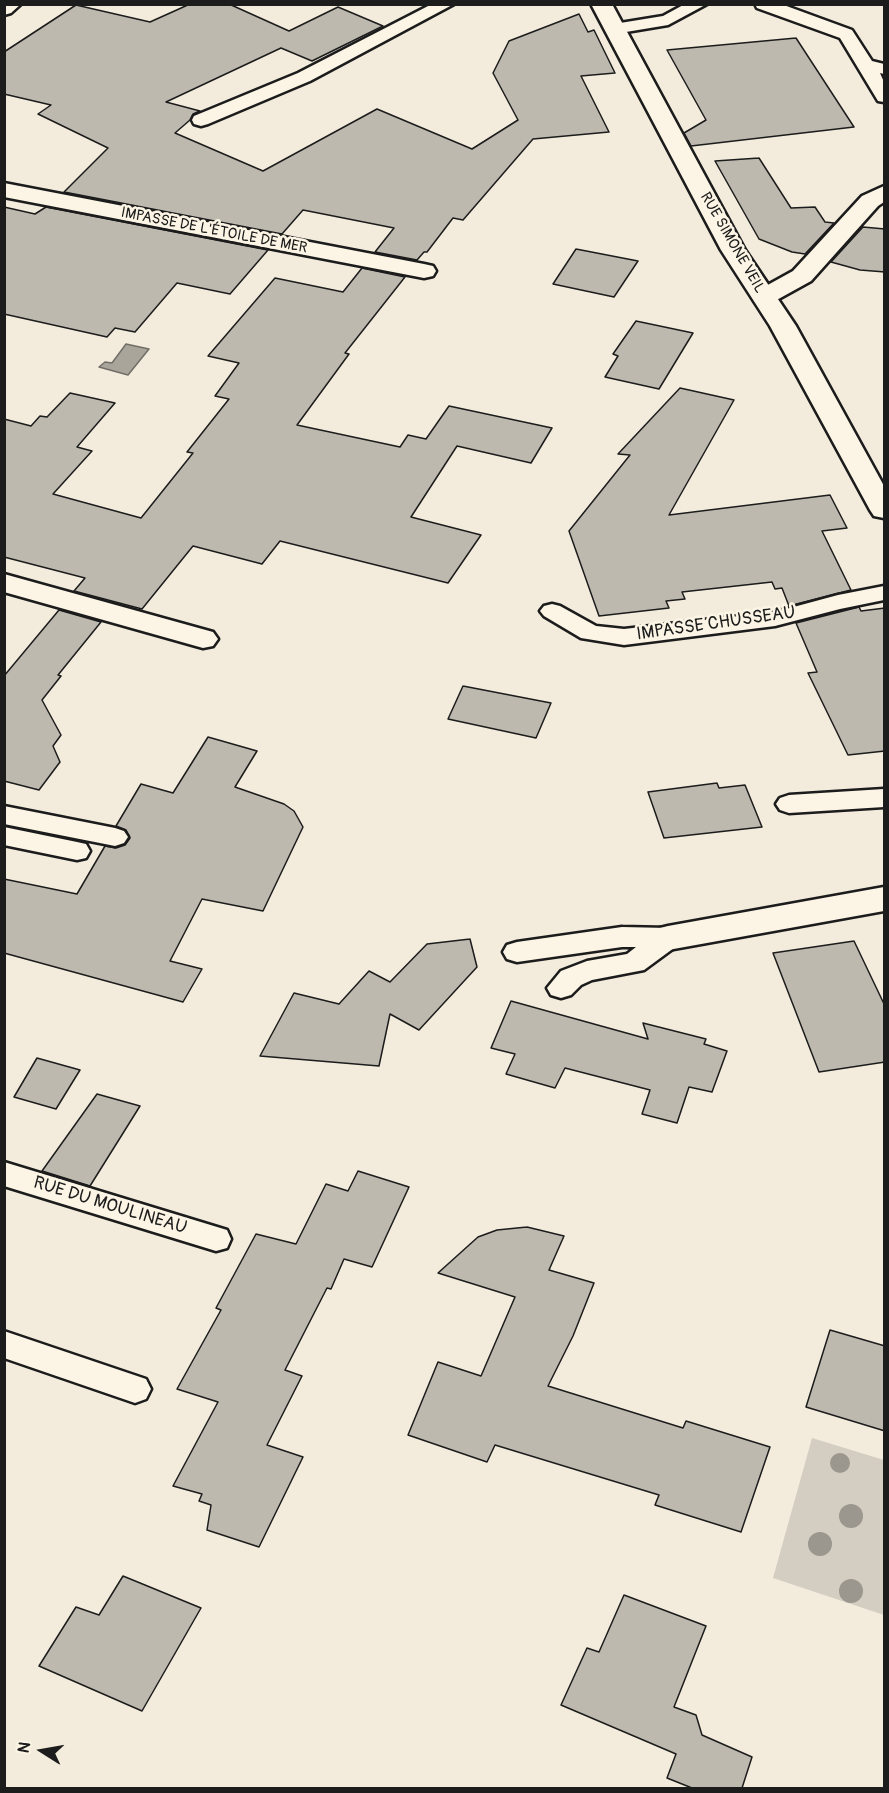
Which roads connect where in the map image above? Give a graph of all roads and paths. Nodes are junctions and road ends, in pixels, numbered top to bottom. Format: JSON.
{"nodes":[{"id":1,"x":11,"y":4,"type":"edge"},
{"id":2,"x":446,"y":4,"type":"edge"},
{"id":3,"x":601,"y":4,"type":"edge"},
{"id":4,"x":699,"y":4,"type":"edge"},
{"id":5,"x":762,"y":4,"type":"edge"},
{"id":6,"x":4,"y":9,"type":"edge"},
{"id":7,"x":614,"y":29,"type":"junction"},
{"id":8,"x":866,"y":65,"type":"junction"},
{"id":9,"x":885,"y":69,"type":"edge"},
{"id":10,"x":885,"y":97,"type":"edge"},
{"id":11,"x":201,"y":120,"type":"dead end"},
{"id":12,"x":4,"y":190,"type":"edge"},
{"id":13,"x":885,"y":193,"type":"edge"},
{"id":14,"x":424,"y":271,"type":"dead end"},
{"id":15,"x":764,"y":297,"type":"junction"},
{"id":16,"x":885,"y":510,"type":"edge"},
{"id":17,"x":4,"y":583,"type":"edge"},
{"id":18,"x":885,"y":593,"type":"edge"},
{"id":19,"x":552,"y":611,"type":"dead end"},
{"id":20,"x":203,"y":639,"type":"dead end"},
{"id":21,"x":885,"y":798,"type":"edge"},
{"id":22,"x":789,"y":804,"type":"dead end"},
{"id":23,"x":4,"y":815,"type":"edge"},
{"id":24,"x":4,"y":836,"type":"edge"},
{"id":25,"x":115,"y":837,"type":"dead end"},
{"id":26,"x":77,"y":851,"type":"dead end"},
{"id":27,"x":885,"y":899,"type":"edge"},
{"id":28,"x":668,"y":938,"type":"junction"},
{"id":29,"x":517,"y":951,"type":"dead end"},
{"id":30,"x":561,"y":988,"type":"dead end"},
{"id":31,"x":4,"y":1174,"type":"edge"},
{"id":32,"x":216,"y":1239,"type":"dead end"},
{"id":33,"x":4,"y":1344,"type":"edge"},
{"id":34,"x":135,"y":1389,"type":"dead end"}],
"edges":[{"from":1,"to":6,"type":"street"},
{"from":2,"to":11,"type":"lane"},
{"from":3,"to":7,"type":"street","name":"RUE SIMONE VEIL"},
{"from":4,"to":7,"type":"lane"},
{"from":5,"to":8,"type":"lane"},
{"from":7,"to":15,"type":"street","name":"RUE SIMONE VEIL"},
{"from":8,"to":9,"type":"lane"},
{"from":8,"to":10,"type":"lane"},
{"from":12,"to":14,"type":"street","name":"IMPASSE DE L'ÉTOILE DE MER"},
{"from":13,"to":15,"type":"street"},
{"from":15,"to":16,"type":"street","name":"RUE SIMONE VEIL"},
{"from":17,"to":20,"type":"street"},
{"from":18,"to":19,"type":"lane","name":"IMPASSE CHUSSEAU"},
{"from":21,"to":22,"type":"lane"},
{"from":23,"to":25,"type":"lane"},
{"from":24,"to":26,"type":"lane"},
{"from":27,"to":28,"type":"street"},
{"from":28,"to":29,"type":"lane"},
{"from":28,"to":30,"type":"lane"},
{"from":31,"to":32,"type":"lane","name":"RUE DU MOULINEAU"},
{"from":33,"to":34,"type":"lane"}]}
